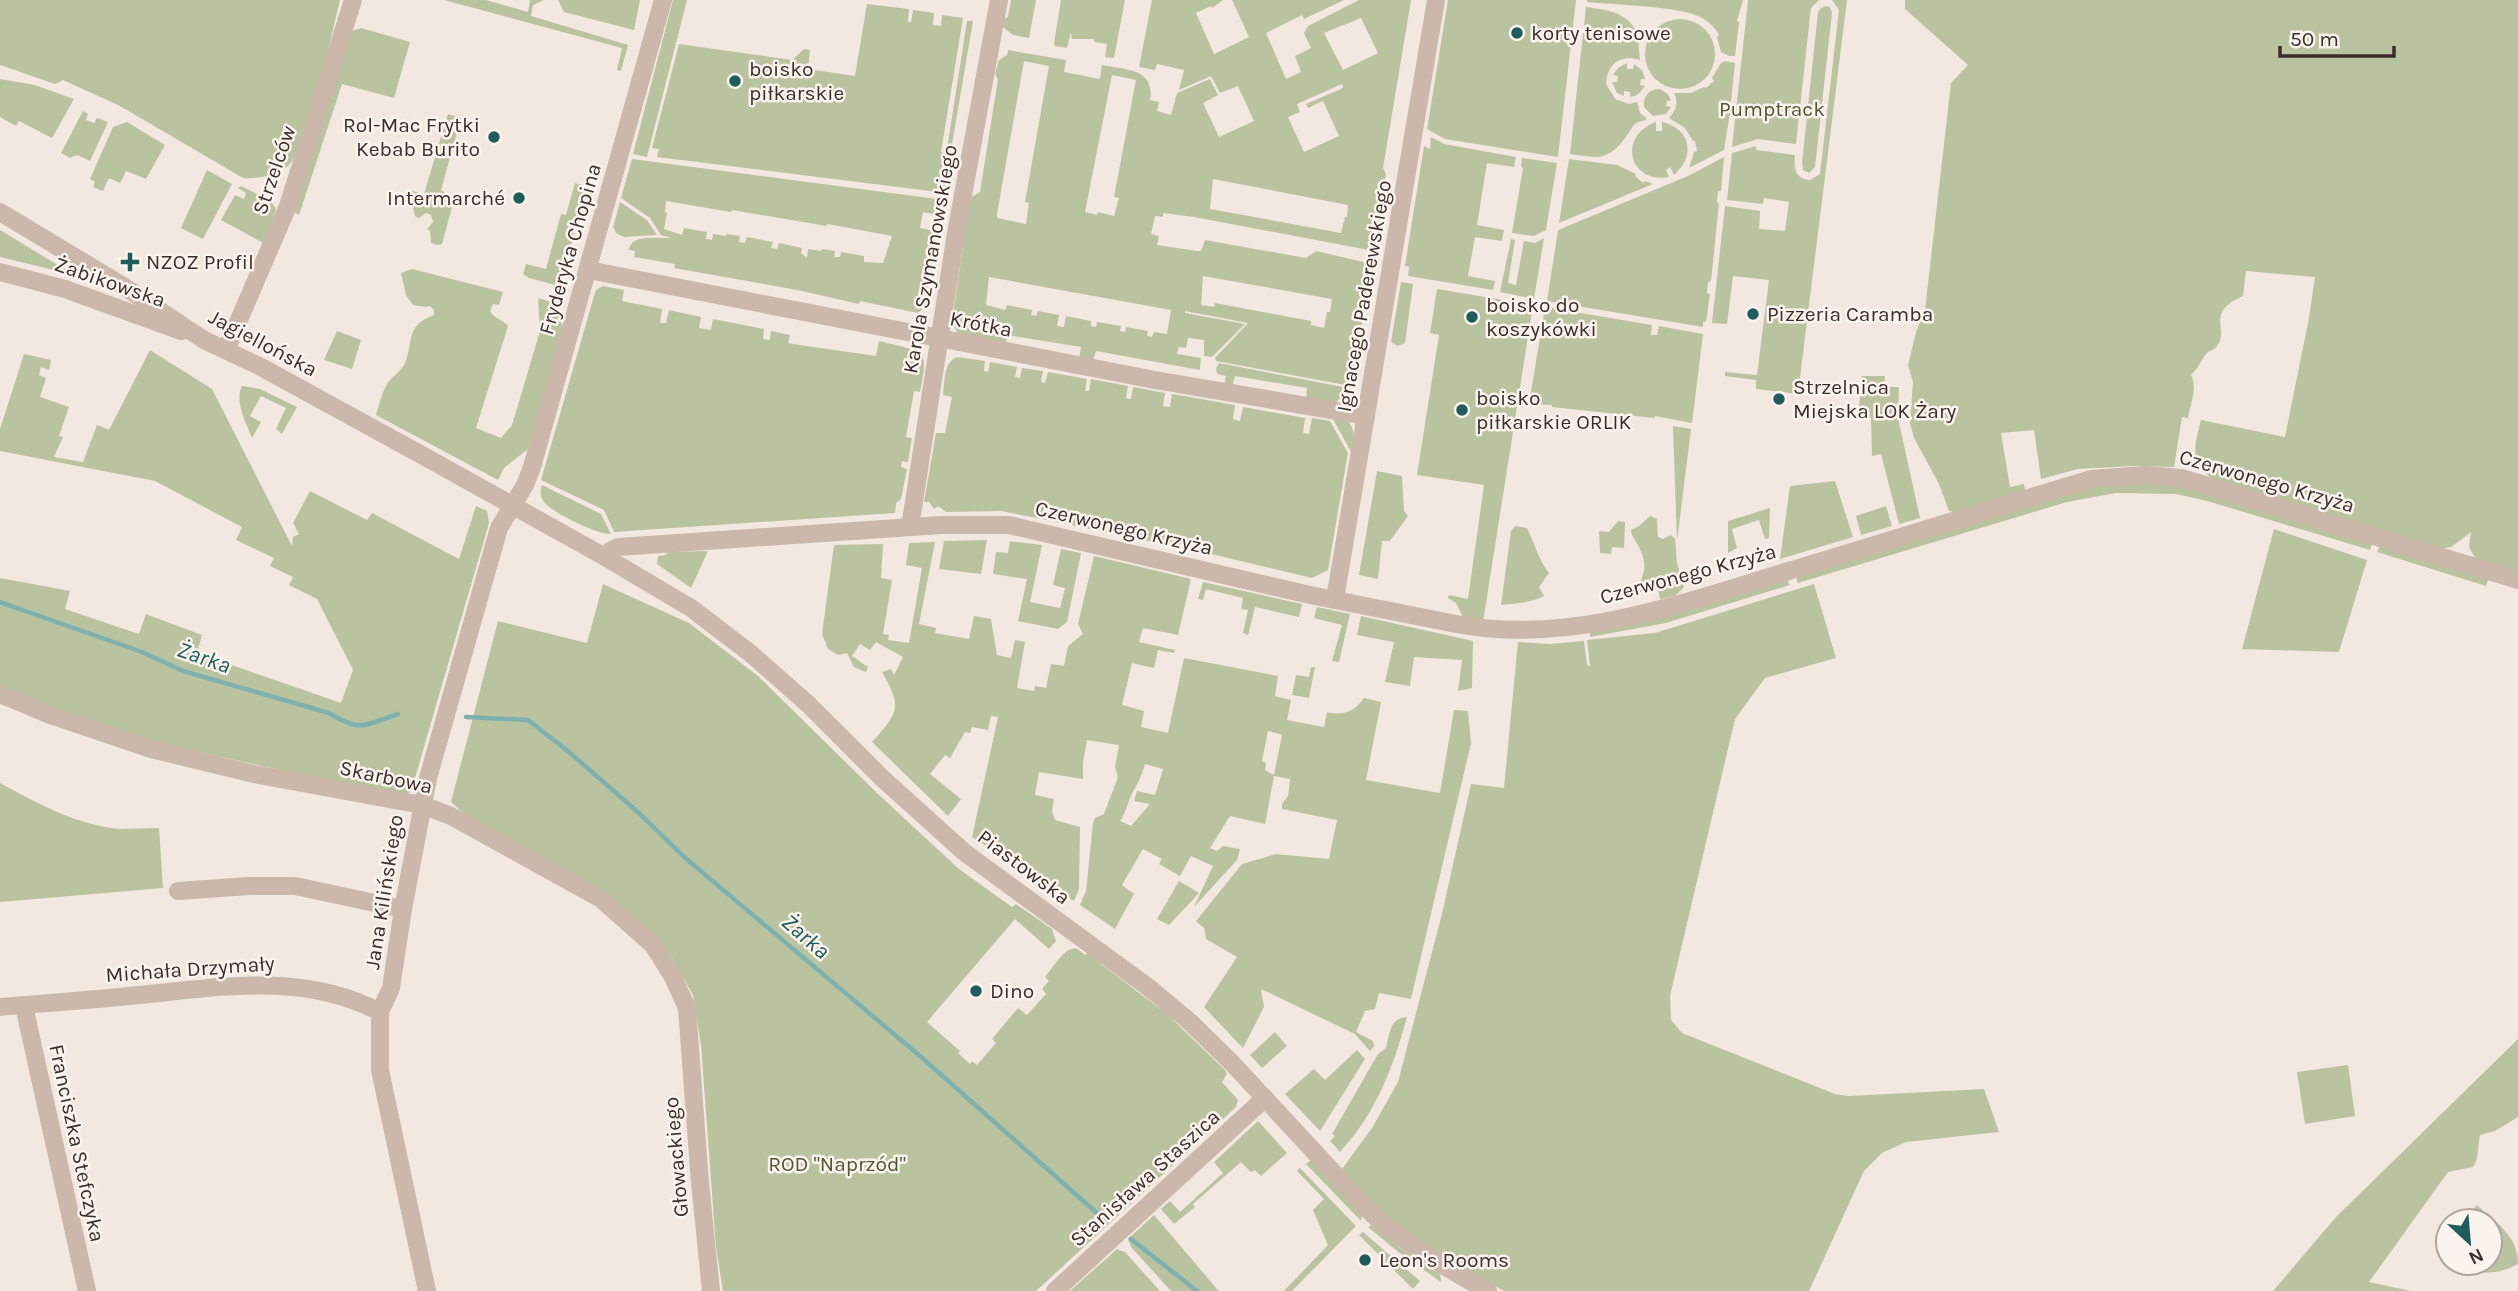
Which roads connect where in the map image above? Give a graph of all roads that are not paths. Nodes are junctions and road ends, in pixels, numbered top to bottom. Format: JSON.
{"nodes":[{"id":1,"x":353,"y":0,"type":"edge"},
{"id":2,"x":663,"y":0,"type":"edge"},
{"id":3,"x":999,"y":0,"type":"edge"},
{"id":4,"x":1436,"y":0,"type":"edge"},
{"id":5,"x":0,"y":212,"type":"edge"},
{"id":6,"x":588,"y":270,"type":"junction"},
{"id":7,"x":0,"y":272,"type":"edge"},
{"id":8,"x":204,"y":340,"type":"junction"},
{"id":9,"x":940,"y":340,"type":"junction"},
{"id":10,"x":226,"y":350,"type":"junction"},
{"id":11,"x":1366,"y":416,"type":"junction"},
{"id":12,"x":510,"y":506,"type":"junction"},
{"id":13,"x":910,"y":527,"type":"junction"},
{"id":14,"x":658,"y":545,"type":"junction"},
{"id":15,"x":605,"y":557,"type":"junction"},
{"id":16,"x":2518,"y":580,"type":"edge"},
{"id":17,"x":645,"y":581,"type":"junction"},
{"id":18,"x":1335,"y":599,"type":"junction"},
{"id":19,"x":0,"y":694,"type":"edge"},
{"id":20,"x":422,"y":805,"type":"junction"},
{"id":21,"x":178,"y":891,"type":"dead end"},
{"id":22,"x":403,"y":909,"type":"junction"},
{"id":23,"x":24,"y":1006,"type":"junction"},
{"id":24,"x":0,"y":1007,"type":"edge"},
{"id":25,"x":380,"y":1012,"type":"junction"},
{"id":26,"x":687,"y":1020,"type":"joint"},
{"id":27,"x":1265,"y":1098,"type":"junction"},
{"id":28,"x":87,"y":1291,"type":"edge"},
{"id":29,"x":427,"y":1291,"type":"edge"},
{"id":30,"x":711,"y":1291,"type":"edge"},
{"id":31,"x":1055,"y":1291,"type":"edge"},
{"id":32,"x":1488,"y":1291,"type":"edge"}],
"edges":[{"from":1,"to":10,"type":"street","name":"Strzelców"},
{"from":2,"to":6,"type":"street","name":"Fryderyka Chopina"},
{"from":3,"to":9,"type":"street","name":"Karola Szymanowskiego"},
{"from":4,"to":11,"type":"street","name":"Ignacego Paderewskiego"},
{"from":5,"to":8,"type":"street","name":"Jagiellońska"},
{"from":6,"to":9,"type":"street","name":"Krótka"},
{"from":6,"to":12,"type":"street","name":"Fryderyka Chopina"},
{"from":7,"to":8,"type":"street","name":"Żabikowska"},
{"from":8,"to":10,"type":"street","name":"Jagiellońska"},
{"from":9,"to":11,"type":"street","name":"Krótka"},
{"from":9,"to":13,"type":"street","name":"Karola Szymanowskiego"},
{"from":10,"to":12,"type":"street","name":"Jagiellońska"},
{"from":11,"to":18,"type":"street","name":"Ignacego Paderewskiego"},
{"from":12,"to":15,"type":"street","name":"Piastowska"},
{"from":12,"to":20,"type":"street","name":"Jana Kilińskiego"},
{"from":13,"to":14,"type":"street","name":"Czerwonego Krzyża"},
{"from":13,"to":18,"type":"street","name":"Czerwonego Krzyża"},
{"from":14,"to":15,"type":"street","name":"Czerwonego Krzyża"},
{"from":14,"to":17,"type":"street"},
{"from":15,"to":17,"type":"street","name":"Piastowska"},
{"from":16,"to":18,"type":"street","name":"Czerwonego Krzyża"},
{"from":17,"to":27,"type":"street","name":"Piastowska"},
{"from":19,"to":20,"type":"street","name":"Skarbowa"},
{"from":20,"to":22,"type":"street","name":"Jana Kilińskiego"},
{"from":20,"to":26,"type":"street","name":"Skarbowa"},
{"from":21,"to":22,"type":"street"},
{"from":22,"to":25,"type":"street","name":"Jana Kilińskiego"},
{"from":23,"to":24,"type":"street","name":"Michała Drzymały"},
{"from":23,"to":25,"type":"street","name":"Michała Drzymały"},
{"from":23,"to":28,"type":"street","name":"Franciszka Stefczyka"},
{"from":25,"to":29,"type":"street","name":"Jana Kilińskiego"},
{"from":26,"to":30,"type":"street","name":"Głowackiego"},
{"from":27,"to":31,"type":"street","name":"Stanisława Staszica"},
{"from":27,"to":32,"type":"street","name":"Piastowska"}]}
